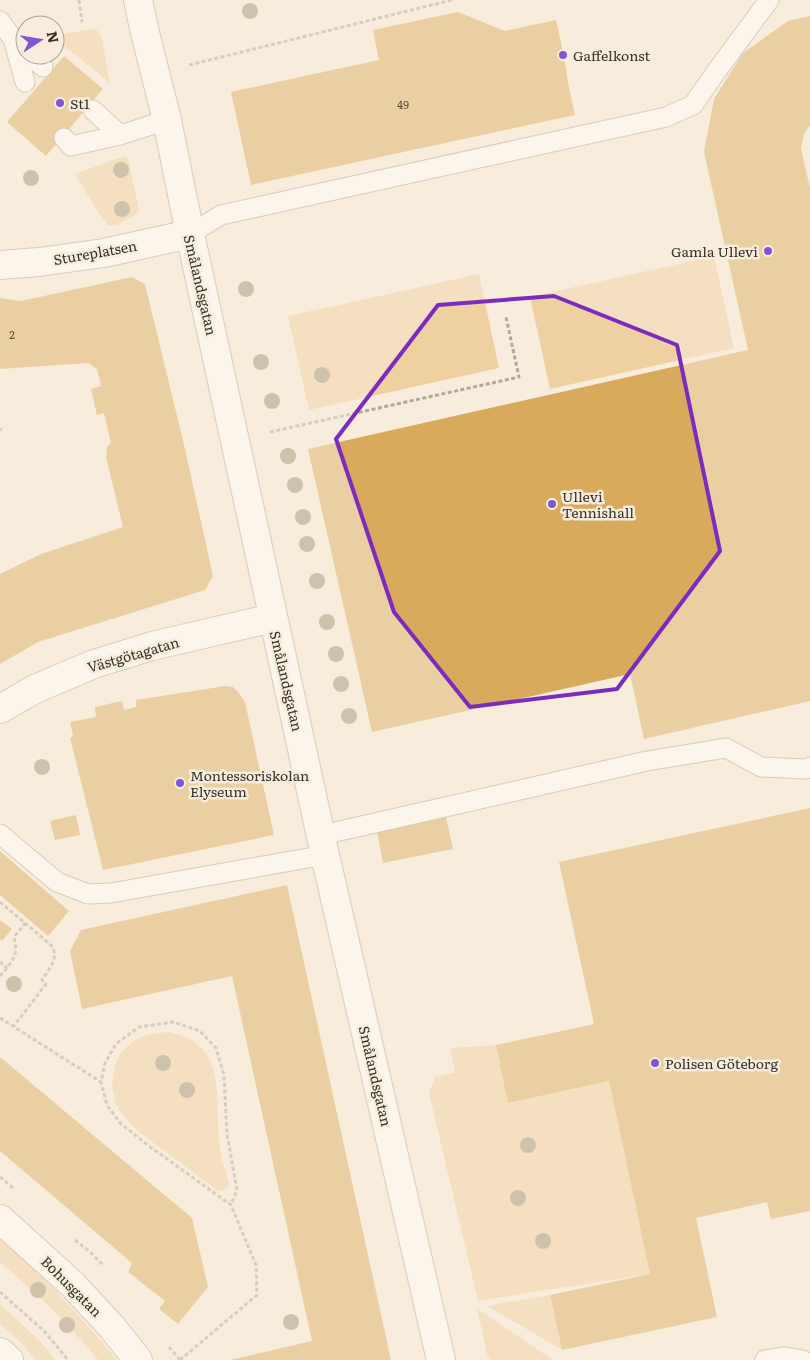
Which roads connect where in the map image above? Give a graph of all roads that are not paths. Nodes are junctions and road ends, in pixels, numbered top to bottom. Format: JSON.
{"nodes":[{"id":1,"x":138,"y":0,"type":"edge"},
{"id":2,"x":769,"y":0,"type":"edge"},
{"id":3,"x":0,"y":21,"type":"edge"},
{"id":4,"x":15,"y":40,"type":"edge"},
{"id":5,"x":22,"y":65,"type":"edge"},
{"id":6,"x":25,"y":82,"type":"dead end"},
{"id":7,"x":93,"y":110,"type":"dead end"},
{"id":8,"x":167,"y":120,"type":"junction"},
{"id":9,"x":120,"y":135,"type":"junction"},
{"id":10,"x":64,"y":138,"type":"dead end"},
{"id":11,"x":190,"y":234,"type":"junction"},
{"id":12,"x":0,"y":265,"type":"edge"},
{"id":13,"x":273,"y":618,"type":"junction"},
{"id":14,"x":0,"y":709,"type":"edge"},
{"id":15,"x":810,"y":767,"type":"edge"},
{"id":16,"x":0,"y":834,"type":"edge"},
{"id":17,"x":323,"y":839,"type":"junction"},
{"id":18,"x":0,"y":1218,"type":"edge"},
{"id":19,"x":0,"y":1352,"type":"edge"},
{"id":20,"x":9,"y":1360,"type":"edge"},
{"id":21,"x":138,"y":1360,"type":"edge"},
{"id":22,"x":441,"y":1360,"type":"edge"},
{"id":23,"x":765,"y":1360,"type":"edge"},
{"id":24,"x":803,"y":1360,"type":"edge"}],
"edges":[{"from":1,"to":8,"type":"street","name":"Smålandsgatan"},
{"from":2,"to":11,"type":"lane"},
{"from":3,"to":4,"type":"lane"},
{"from":5,"to":6,"type":"lane"},
{"from":7,"to":9,"type":"lane"},
{"from":8,"to":9,"type":"lane"},
{"from":8,"to":11,"type":"street","name":"Smålandsgatan"},
{"from":9,"to":10,"type":"lane"},
{"from":11,"to":12,"type":"street","name":"Stureplatsen"},
{"from":11,"to":13,"type":"street","name":"Smålandsgatan"},
{"from":13,"to":14,"type":"street","name":"Västgötagatan"},
{"from":13,"to":17,"type":"street","name":"Smålandsgatan"},
{"from":15,"to":17,"type":"lane"},
{"from":16,"to":17,"type":"lane"},
{"from":17,"to":22,"type":"street","name":"Smålandsgatan"},
{"from":18,"to":21,"type":"street","name":"Bohusgatan"},
{"from":19,"to":20,"type":"street"},
{"from":23,"to":24,"type":"lane"}]}
